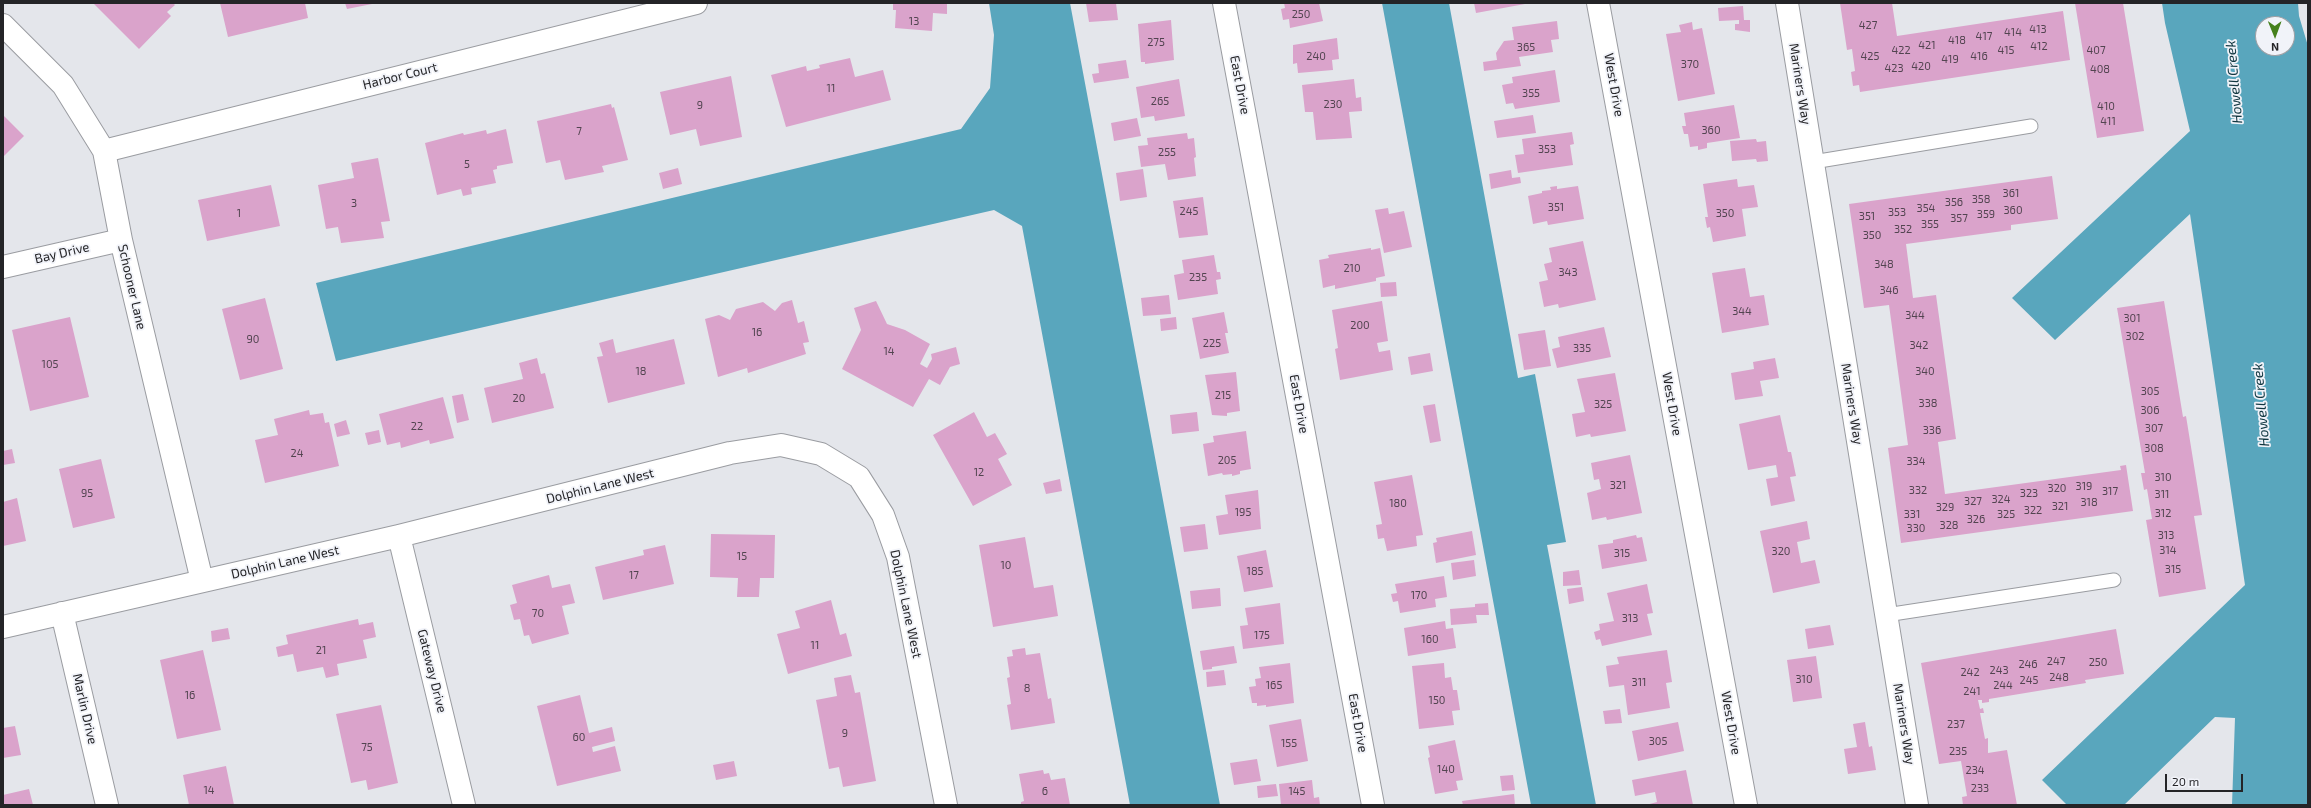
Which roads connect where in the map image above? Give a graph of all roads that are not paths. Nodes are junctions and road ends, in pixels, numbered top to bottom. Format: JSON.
{"nodes":[{"id":1,"x":696,"y":3,"type":"edge"},
{"id":2,"x":1224,"y":3,"type":"edge"},
{"id":3,"x":1598,"y":3,"type":"edge"},
{"id":4,"x":1787,"y":3,"type":"edge"},
{"id":5,"x":3,"y":25,"type":"edge"},
{"id":6,"x":2031,"y":126,"type":"dead end"},
{"id":7,"x":104,"y":152,"type":"junction"},
{"id":8,"x":1813,"y":162,"type":"junction"},
{"id":9,"x":121,"y":240,"type":"junction"},
{"id":10,"x":3,"y":267,"type":"edge"},
{"id":11,"x":399,"y":536,"type":"junction"},
{"id":12,"x":2114,"y":580,"type":"dead end"},
{"id":13,"x":202,"y":581,"type":"junction"},
{"id":14,"x":62,"y":612,"type":"junction"},
{"id":15,"x":1886,"y":615,"type":"junction"},
{"id":16,"x":3,"y":627,"type":"edge"},
{"id":17,"x":107,"y":805,"type":"edge"},
{"id":18,"x":464,"y":805,"type":"edge"},
{"id":19,"x":946,"y":805,"type":"edge"},
{"id":20,"x":1374,"y":805,"type":"edge"},
{"id":21,"x":1746,"y":805,"type":"edge"},
{"id":22,"x":1917,"y":805,"type":"edge"}],
"edges":[{"from":1,"to":7,"type":"street","name":"Harbor Court"},
{"from":2,"to":20,"type":"street","name":"East Drive"},
{"from":3,"to":21,"type":"street","name":"West Drive"},
{"from":4,"to":8,"type":"street","name":"Mariners Way"},
{"from":5,"to":7,"type":"street","name":"Schooner Lane"},
{"from":6,"to":8,"type":"lane"},
{"from":7,"to":9,"type":"street","name":"Schooner Lane"},
{"from":8,"to":15,"type":"street","name":"Mariners Way"},
{"from":9,"to":10,"type":"street","name":"Bay Drive"},
{"from":9,"to":13,"type":"street","name":"Schooner Lane"},
{"from":11,"to":13,"type":"street","name":"Dolphin Lane West"},
{"from":11,"to":18,"type":"street","name":"Gateway Drive"},
{"from":11,"to":19,"type":"street","name":"Dolphin Lane West"},
{"from":12,"to":15,"type":"lane"},
{"from":13,"to":14,"type":"street","name":"Dolphin Lane West"},
{"from":14,"to":16,"type":"street","name":"Dolphin Lane West"},
{"from":14,"to":17,"type":"street","name":"Marlin Drive"},
{"from":15,"to":22,"type":"street","name":"Mariners Way"}]}
